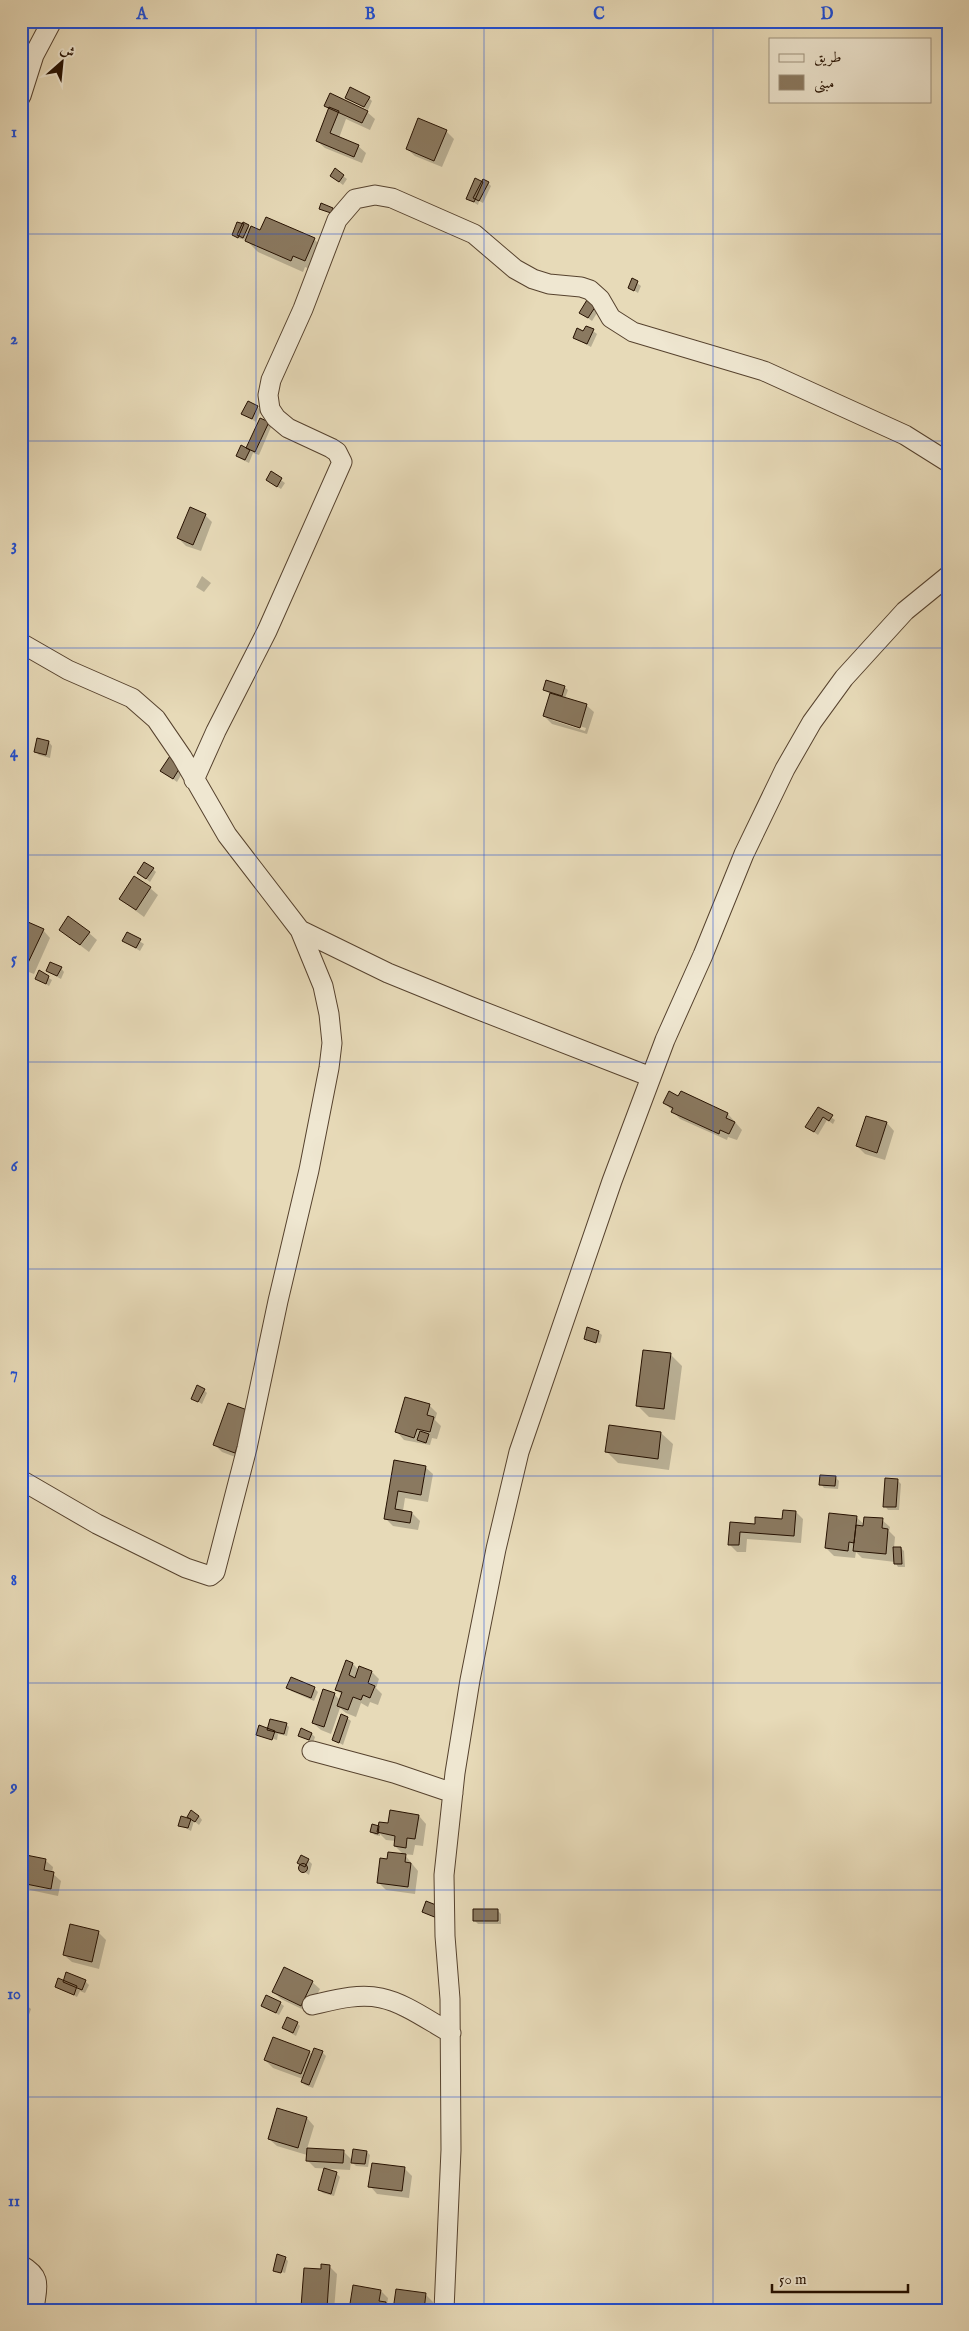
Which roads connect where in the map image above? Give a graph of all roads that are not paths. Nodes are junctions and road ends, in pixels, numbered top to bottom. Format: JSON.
{"nodes":[{"id":1,"x":52,"y":21,"type":"edge"},
{"id":2,"x":21,"y":96,"type":"edge"},
{"id":3,"x":948,"y":462,"type":"edge"},
{"id":4,"x":948,"y":576,"type":"edge"},
{"id":5,"x":21,"y":643,"type":"edge"},
{"id":6,"x":194,"y":780,"type":"junction"},
{"id":7,"x":300,"y":930,"type":"junction"},
{"id":8,"x":651,"y":1077,"type":"junction"},
{"id":9,"x":21,"y":1480,"type":"edge"},
{"id":10,"x":312,"y":1752,"type":"dead end"},
{"id":11,"x":453,"y":1793,"type":"junction"},
{"id":12,"x":312,"y":2005,"type":"dead end"},
{"id":13,"x":451,"y":2033,"type":"junction"},
{"id":14,"x":21,"y":2266,"type":"edge"},
{"id":15,"x":34,"y":2310,"type":"edge"},
{"id":16,"x":444,"y":2310,"type":"edge"}],
"edges":[{"from":1,"to":2,"type":"street"},
{"from":3,"to":6,"type":"street"},
{"from":4,"to":8,"type":"street"},
{"from":5,"to":6,"type":"street"},
{"from":6,"to":7,"type":"street"},
{"from":7,"to":8,"type":"street"},
{"from":7,"to":9,"type":"street"},
{"from":8,"to":11,"type":"street"},
{"from":10,"to":11,"type":"street"},
{"from":11,"to":13,"type":"street"},
{"from":12,"to":13,"type":"street"},
{"from":13,"to":16,"type":"street"},
{"from":14,"to":15,"type":"street"}]}
